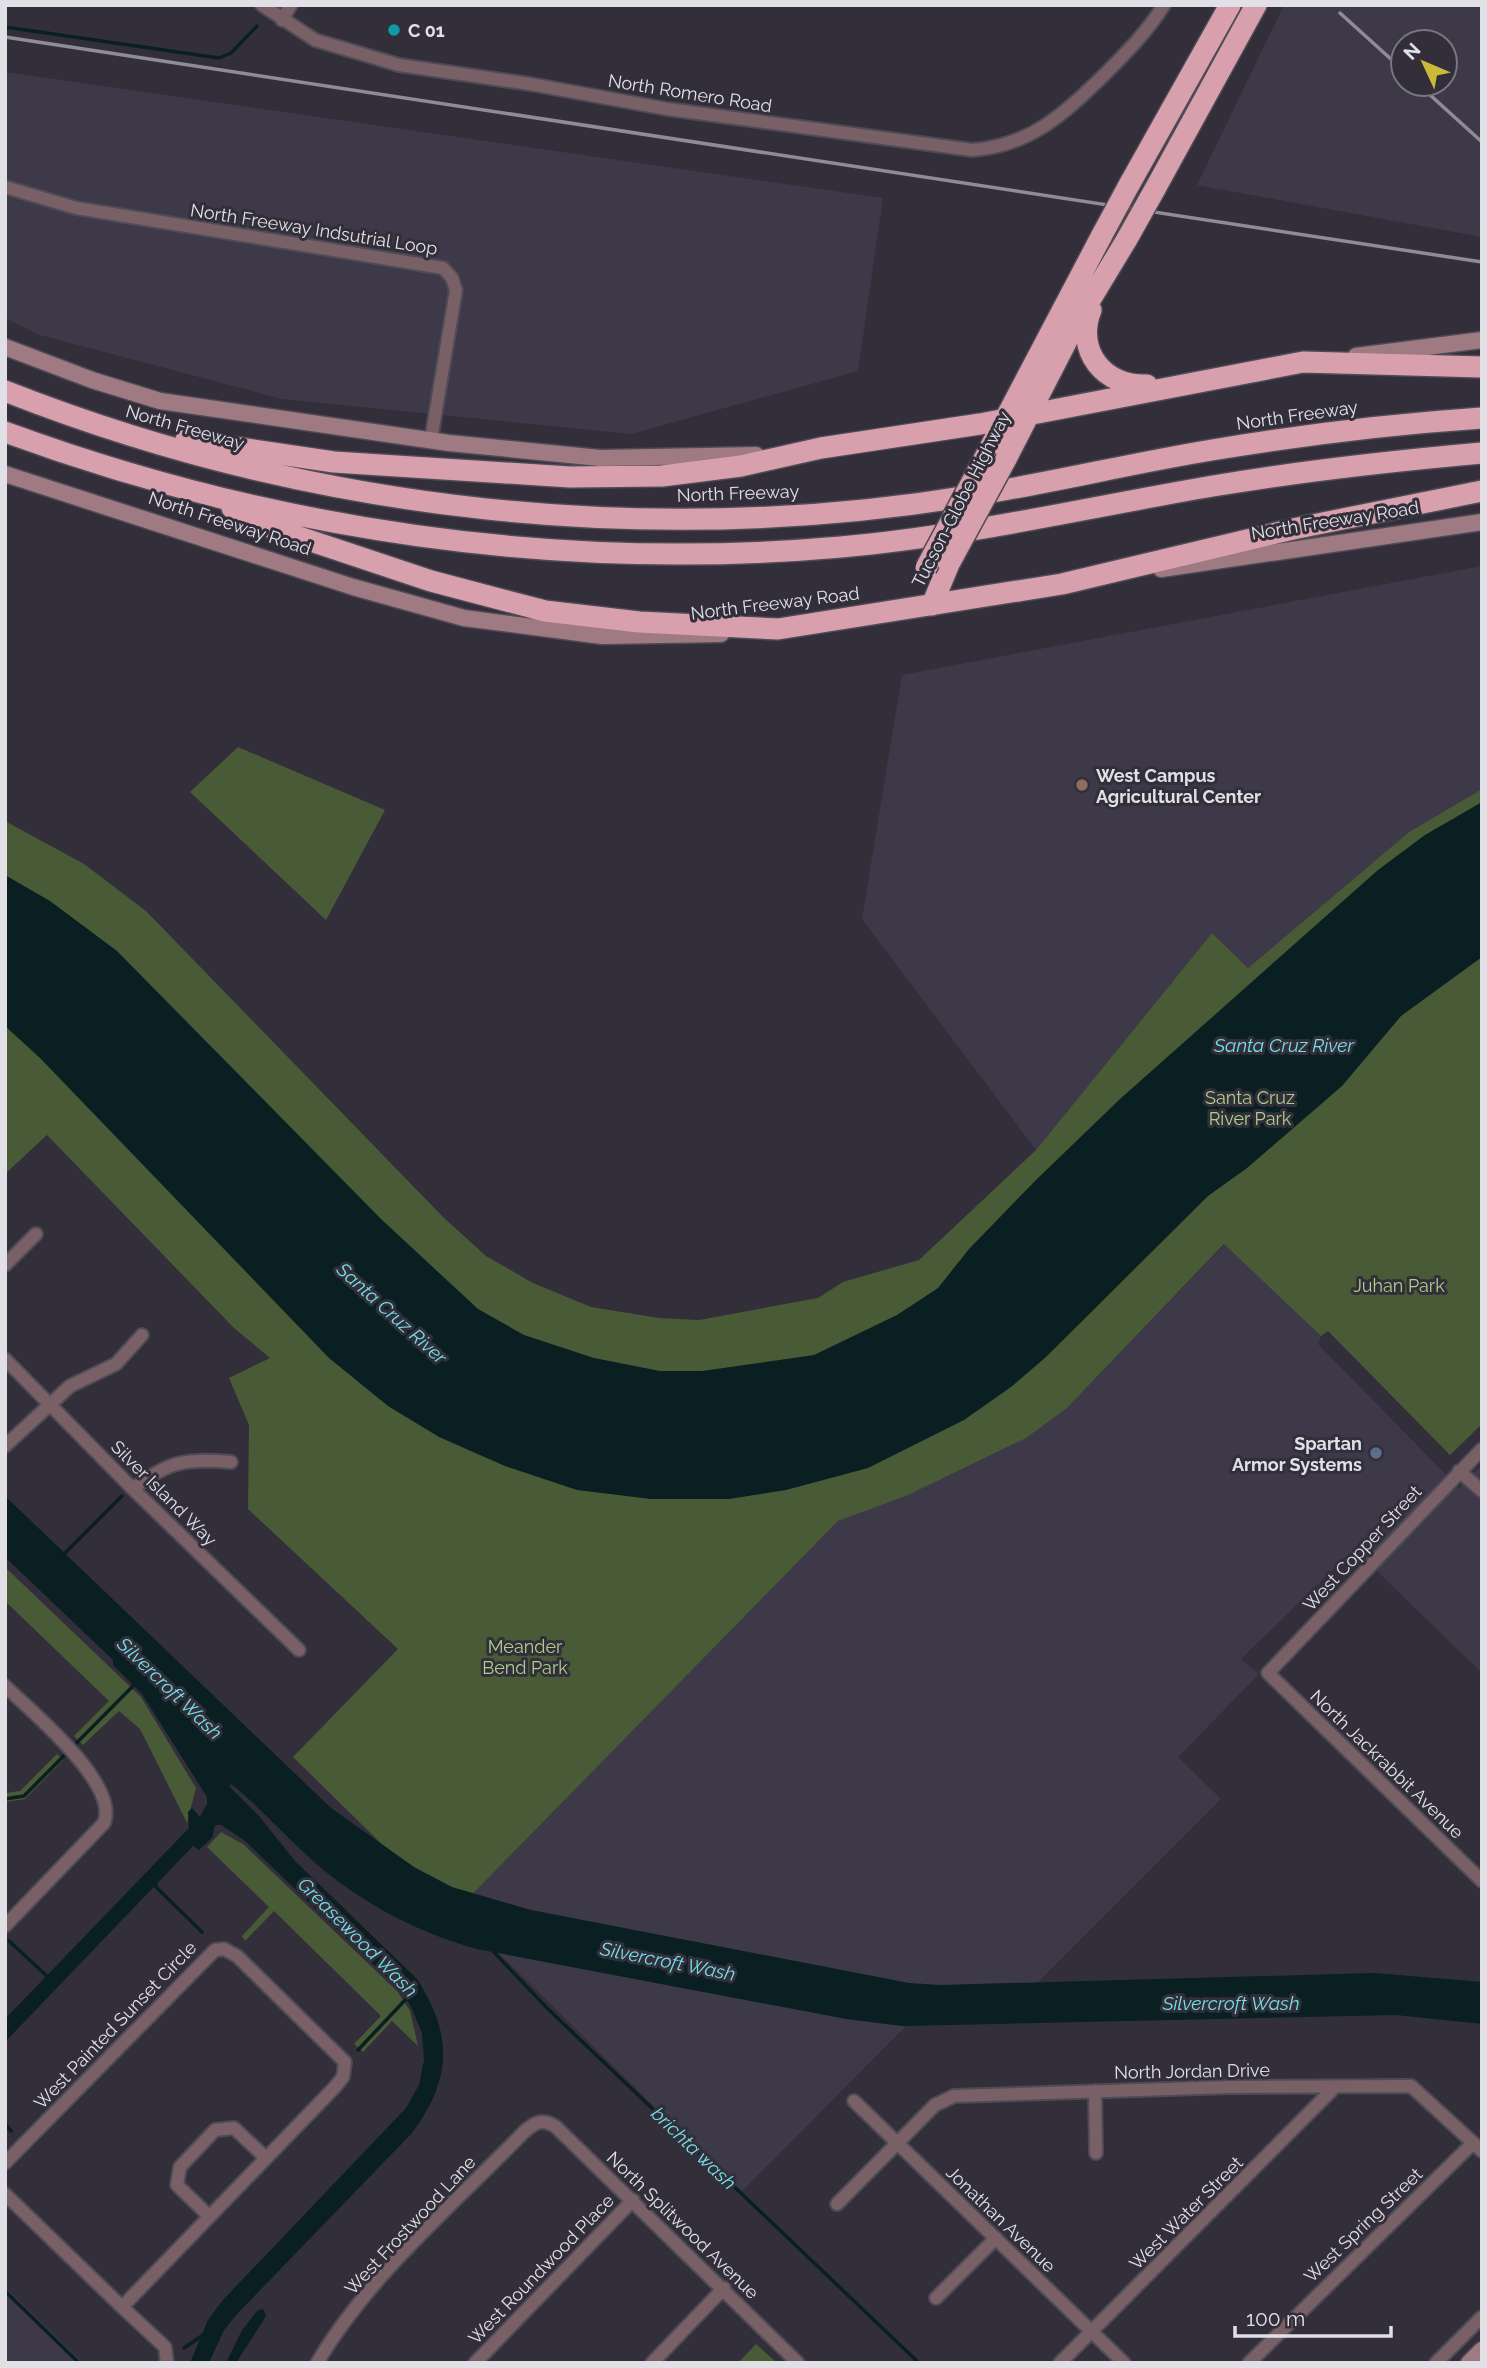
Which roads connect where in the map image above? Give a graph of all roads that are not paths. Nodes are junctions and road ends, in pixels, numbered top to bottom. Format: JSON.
{"nodes":[{"id":1,"x":262,"y":5,"type":"edge"},
{"id":2,"x":291,"y":5,"type":"edge"},
{"id":3,"x":1164,"y":5,"type":"edge"},
{"id":4,"x":1230,"y":5,"type":"edge"},
{"id":5,"x":1256,"y":5,"type":"edge"},
{"id":6,"x":282,"y":20,"type":"junction"},
{"id":7,"x":5,"y":187,"type":"edge"},
{"id":8,"x":1110,"y":270,"type":"junction"},
{"id":9,"x":1482,"y":341,"type":"edge"},
{"id":10,"x":5,"y":347,"type":"edge"},
{"id":11,"x":1303,"y":362,"type":"junction"},
{"id":12,"x":1482,"y":367,"type":"edge"},
{"id":13,"x":1205,"y":380,"type":"junction"},
{"id":14,"x":5,"y":391,"type":"edge"},
{"id":15,"x":1030,"y":414,"type":"junction"},
{"id":16,"x":1482,"y":418,"type":"edge"},
{"id":17,"x":1005,"y":419,"type":"junction"},
{"id":18,"x":91,"y":423,"type":"junction"},
{"id":19,"x":5,"y":432,"type":"edge"},
{"id":20,"x":431,"y":440,"type":"junction"},
{"id":21,"x":821,"y":448,"type":"junction"},
{"id":22,"x":1482,"y":453,"type":"edge"},
{"id":23,"x":5,"y":474,"type":"edge"},
{"id":24,"x":1482,"y":491,"type":"edge"},
{"id":25,"x":216,"y":497,"type":"junction"},
{"id":26,"x":1482,"y":522,"type":"edge"},
{"id":27,"x":1062,"y":584,"type":"junction"},
{"id":28,"x":932,"y":605,"type":"junction"},
{"id":29,"x":778,"y":629,"type":"junction"},
{"id":30,"x":36,"y":1234,"type":"dead end"},
{"id":31,"x":5,"y":1265,"type":"edge"},
{"id":32,"x":142,"y":1335,"type":"dead end"},
{"id":33,"x":5,"y":1359,"type":"edge"},
{"id":34,"x":49,"y":1403,"type":"junction"},
{"id":35,"x":5,"y":1447,"type":"edge"},
{"id":36,"x":1482,"y":1449,"type":"edge"},
{"id":37,"x":231,"y":1462,"type":"dead end"},
{"id":38,"x":1459,"y":1471,"type":"junction"},
{"id":39,"x":133,"y":1489,"type":"junction"},
{"id":40,"x":1482,"y":1491,"type":"edge"},
{"id":41,"x":299,"y":1650,"type":"dead end"},
{"id":42,"x":1268,"y":1673,"type":"joint"},
{"id":43,"x":5,"y":1686,"type":"edge"},
{"id":44,"x":1482,"y":1881,"type":"edge"},
{"id":45,"x":5,"y":1926,"type":"edge"},
{"id":46,"x":1335,"y":2087,"type":"junction"},
{"id":47,"x":1096,"y":2091,"type":"junction"},
{"id":48,"x":854,"y":2101,"type":"dead end"},
{"id":49,"x":541,"y":2119,"type":"joint"},
{"id":50,"x":895,"y":2143,"type":"junction"},
{"id":51,"x":1477,"y":2147,"type":"edge"},
{"id":52,"x":1096,"y":2153,"type":"dead end"},
{"id":53,"x":265,"y":2158,"type":"junction"},
{"id":54,"x":5,"y":2163,"type":"edge"},
{"id":55,"x":5,"y":2194,"type":"edge"},
{"id":56,"x":633,"y":2200,"type":"junction"},
{"id":57,"x":837,"y":2204,"type":"dead end"},
{"id":58,"x":209,"y":2216,"type":"junction"},
{"id":59,"x":996,"y":2238,"type":"junction"},
{"id":60,"x":724,"y":2288,"type":"junction"},
{"id":61,"x":936,"y":2298,"type":"dead end"},
{"id":62,"x":122,"y":2307,"type":"junction"},
{"id":63,"x":1482,"y":2317,"type":"edge"},
{"id":64,"x":1092,"y":2332,"type":"junction"},
{"id":65,"x":1482,"y":2350,"type":"edge"},
{"id":66,"x":167,"y":2363,"type":"edge"},
{"id":67,"x":317,"y":2363,"type":"edge"},
{"id":68,"x":475,"y":2363,"type":"edge"},
{"id":69,"x":652,"y":2363,"type":"edge"},
{"id":70,"x":798,"y":2363,"type":"edge"},
{"id":71,"x":1060,"y":2363,"type":"edge"},
{"id":72,"x":1124,"y":2363,"type":"edge"},
{"id":73,"x":1249,"y":2363,"type":"edge"},
{"id":74,"x":1436,"y":2363,"type":"edge"},
{"id":75,"x":1469,"y":2363,"type":"edge"}],
"edges":[{"from":1,"to":6,"type":"street","name":"North Romero Road"},
{"from":2,"to":6,"type":"street"},
{"from":3,"to":6,"type":"street","name":"North Romero Road"},
{"from":4,"to":17,"type":"highway","name":"Tucson-Globe Highway","bridge":true},
{"from":5,"to":8,"type":"highway","name":"Tucson-Globe Highway","bridge":true},
{"from":7,"to":20,"type":"street","name":"North Freeway Indsutrial Loop"},
{"from":8,"to":13,"type":"highway"},
{"from":8,"to":15,"type":"highway","name":"Tucson-Globe Highway"},
{"from":9,"to":11,"type":"main road"},
{"from":10,"to":20,"type":"main road"},
{"from":11,"to":12,"type":"highway"},
{"from":11,"to":13,"type":"highway"},
{"from":13,"to":15,"type":"highway"},
{"from":14,"to":18,"type":"highway","name":"North Freeway"},
{"from":15,"to":17,"type":"highway"},
{"from":15,"to":28,"type":"highway","name":"Tucson-Globe Highway","bridge":true},
{"from":16,"to":18,"type":"highway","name":"North Freeway"},
{"from":17,"to":21,"type":"highway"},
{"from":17,"to":28,"type":"highway","name":"Tucson-Globe Highway","bridge":true},
{"from":18,"to":21,"type":"highway"},
{"from":19,"to":25,"type":"highway"},
{"from":20,"to":21,"type":"main road"},
{"from":22,"to":25,"type":"highway"},
{"from":23,"to":29,"type":"main road","name":"North Freeway Road"},
{"from":24,"to":27,"type":"highway"},
{"from":25,"to":29,"type":"highway"},
{"from":26,"to":27,"type":"main road","name":"North Freeway Road"},
{"from":27,"to":28,"type":"highway","name":"North Freeway Road"},
{"from":28,"to":29,"type":"highway","name":"North Freeway Road"},
{"from":30,"to":31,"type":"street"},
{"from":32,"to":34,"type":"street"},
{"from":33,"to":34,"type":"street","name":"Silver Island Way"},
{"from":34,"to":35,"type":"street"},
{"from":34,"to":39,"type":"street","name":"Silver Island Way"},
{"from":36,"to":38,"type":"street","name":"West Copper Street"},
{"from":37,"to":39,"type":"street"},
{"from":38,"to":40,"type":"street"},
{"from":38,"to":42,"type":"street","name":"West Copper Street"},
{"from":39,"to":41,"type":"street","name":"Silver Island Way"},
{"from":42,"to":44,"type":"street","name":"North Jackrabbit Avenue"},
{"from":43,"to":45,"type":"street"},
{"from":46,"to":47,"type":"street","name":"North Jordan Drive"},
{"from":46,"to":51,"type":"street","name":"North Jordan Drive"},
{"from":46,"to":64,"type":"street","name":"West Water Street"},
{"from":47,"to":50,"type":"street","name":"North Jordan Drive"},
{"from":47,"to":52,"type":"street"},
{"from":48,"to":50,"type":"street","name":"Jonathan Avenue"},
{"from":49,"to":56,"type":"street","name":"North Splitwood Avenue"},
{"from":49,"to":67,"type":"street","name":"West Frostwood Lane"},
{"from":50,"to":57,"type":"street","name":"North Jordan Drive"},
{"from":50,"to":59,"type":"street","name":"Jonathan Avenue"},
{"from":51,"to":73,"type":"street","name":"West Spring Street"},
{"from":53,"to":54,"type":"street","name":"West Painted Sunset Circle"},
{"from":53,"to":58,"type":"street","name":"West Painted Sunset Circle"},
{"from":53,"to":58,"type":"street"},
{"from":55,"to":62,"type":"street"},
{"from":56,"to":60,"type":"street","name":"North Splitwood Avenue"},
{"from":56,"to":68,"type":"street","name":"West Roundwood Place"},
{"from":58,"to":62,"type":"street","name":"West Painted Sunset Circle"},
{"from":59,"to":61,"type":"street"},
{"from":59,"to":64,"type":"street","name":"Jonathan Avenue"},
{"from":60,"to":69,"type":"street"},
{"from":60,"to":70,"type":"street","name":"North Splitwood Avenue"},
{"from":62,"to":66,"type":"street"},
{"from":63,"to":74,"type":"street"},
{"from":64,"to":71,"type":"street","name":"West Water Street"},
{"from":64,"to":72,"type":"street","name":"Jonathan Avenue"},
{"from":65,"to":75,"type":"main road"}]}
